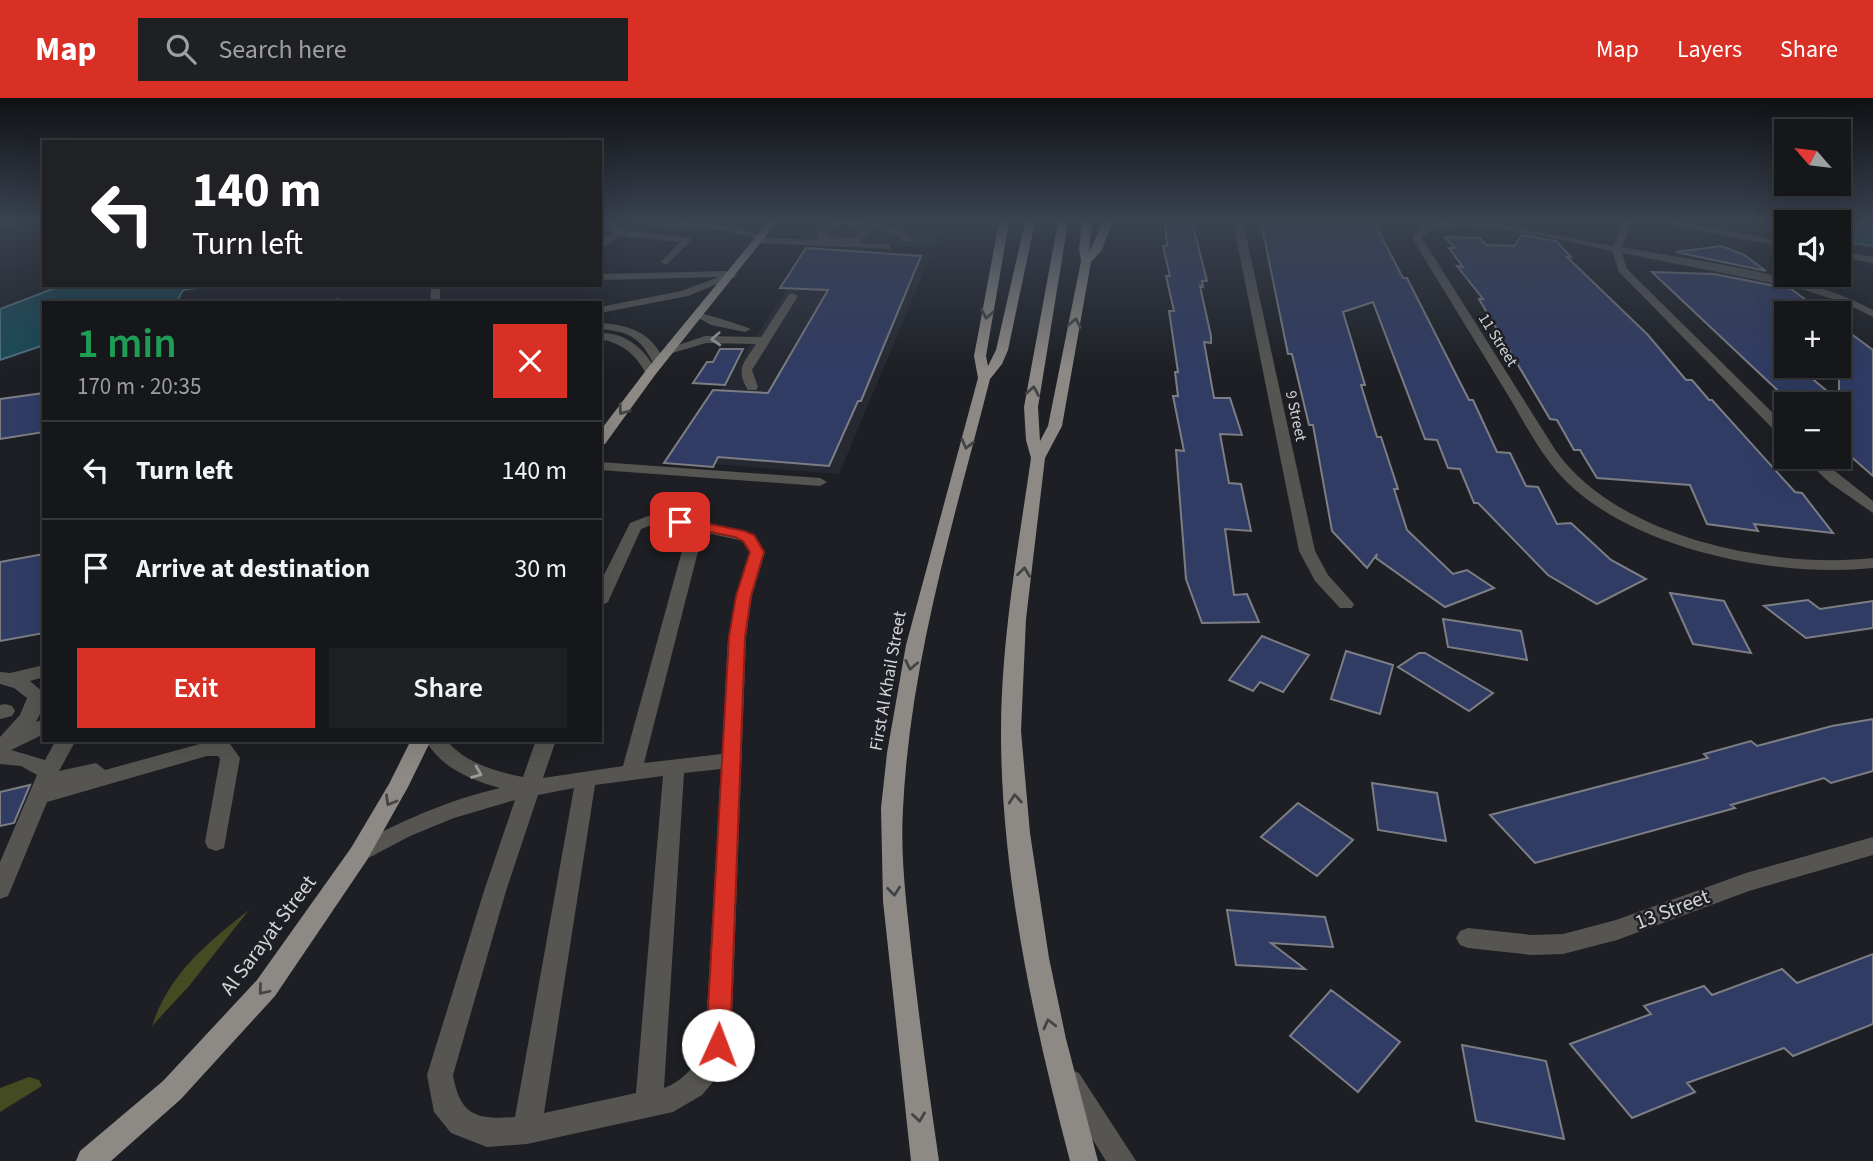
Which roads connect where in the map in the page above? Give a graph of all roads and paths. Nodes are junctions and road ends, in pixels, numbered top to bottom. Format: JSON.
{"nodes":[{"id":1,"x":735,"y":272,"type":"edge"},
{"id":2,"x":995,"y":272,"type":"edge"},
{"id":3,"x":1019,"y":272,"type":"edge"},
{"id":4,"x":1054,"y":272,"type":"edge"},
{"id":5,"x":1084,"y":272,"type":"edge"},
{"id":6,"x":1248,"y":272,"type":"edge"},
{"id":7,"x":1437,"y":272,"type":"edge"},
{"id":8,"x":1625,"y":272,"type":"edge"},
{"id":9,"x":1731,"y":272,"type":"edge"},
{"id":10,"x":602,"y":277,"type":"edge"},
{"id":11,"x":730,"y":278,"type":"junction"},
{"id":12,"x":793,"y":296,"type":"dead end"},
{"id":13,"x":602,"y":310,"type":"edge"},
{"id":14,"x":699,"y":314,"type":"junction"},
{"id":15,"x":1873,"y":314,"type":"edge"},
{"id":16,"x":602,"y":317,"type":"edge"},
{"id":17,"x":602,"y":326,"type":"edge"},
{"id":18,"x":602,"y":336,"type":"edge"},
{"id":19,"x":767,"y":336,"type":"junction"},
{"id":20,"x":669,"y":350,"type":"junction"},
{"id":21,"x":655,"y":368,"type":"junction"},
{"id":22,"x":984,"y":378,"type":"junction"},
{"id":23,"x":751,"y":387,"type":"dead end"},
{"id":24,"x":1774,"y":422,"type":"edge"},
{"id":25,"x":602,"y":438,"type":"edge"},
{"id":26,"x":1038,"y":458,"type":"junction"},
{"id":27,"x":602,"y":466,"type":"edge"},
{"id":28,"x":1822,"y":469,"type":"edge"},
{"id":29,"x":820,"y":482,"type":"dead end"},
{"id":30,"x":1873,"y":508,"type":"edge"},
{"id":31,"x":697,"y":526,"type":"junction"},
{"id":32,"x":1873,"y":562,"type":"edge"},
{"id":33,"x":602,"y":599,"type":"edge"},
{"id":34,"x":1346,"y":604,"type":"dead end"},
{"id":35,"x":42,"y":672,"type":"edge"},
{"id":36,"x":21,"y":683,"type":"edge"},
{"id":37,"x":42,"y":727,"type":"edge"},
{"id":38,"x":65,"y":742,"type":"edge"},
{"id":39,"x":420,"y":742,"type":"edge"},
{"id":40,"x":437,"y":742,"type":"edge"},
{"id":41,"x":545,"y":742,"type":"edge"},
{"id":42,"x":0,"y":748,"type":"edge"},
{"id":43,"x":0,"y":757,"type":"edge"},
{"id":44,"x":730,"y":760,"type":"junction"},
{"id":45,"x":674,"y":767,"type":"junction"},
{"id":46,"x":631,"y":773,"type":"junction"},
{"id":47,"x":586,"y":779,"type":"junction"},
{"id":48,"x":44,"y":783,"type":"junction"},
{"id":49,"x":530,"y":786,"type":"junction"},
{"id":50,"x":216,"y":842,"type":"dead end"},
{"id":51,"x":1873,"y":846,"type":"edge"},
{"id":52,"x":359,"y":854,"type":"junction"},
{"id":53,"x":0,"y":889,"type":"edge"},
{"id":54,"x":1468,"y":938,"type":"dead end"},
{"id":55,"x":1060,"y":1068,"type":"junction"},
{"id":56,"x":649,"y":1106,"type":"junction"},
{"id":57,"x":527,"y":1130,"type":"junction"},
{"id":58,"x":90,"y":1161,"type":"edge"},
{"id":59,"x":925,"y":1161,"type":"edge"},
{"id":60,"x":1084,"y":1161,"type":"edge"},
{"id":61,"x":1122,"y":1161,"type":"edge"}],
"edges":[{"from":1,"to":11,"type":"main road"},
{"from":2,"to":22,"type":"main road","one_way":true},
{"from":3,"to":22,"type":"main road","name":"First Al Khail Street"},
{"from":26,"to":4,"type":"main road","one_way":true},
{"from":26,"to":5,"type":"main road","one_way":true},
{"from":6,"to":34,"type":"street","name":"9 Street"},
{"from":7,"to":32,"type":"street","name":"11 Street"},
{"from":8,"to":24,"type":"street"},
{"from":9,"to":15,"type":"street","name":"11 Street"},
{"from":10,"to":11,"type":"street"},
{"from":11,"to":13,"type":"street"},
{"from":11,"to":14,"type":"main road"},
{"from":11,"to":16,"type":"street"},
{"from":12,"to":19,"type":"street"},
{"from":14,"to":19,"type":"street"},
{"from":14,"to":20,"type":"main road"},
{"from":17,"to":21,"type":"street"},
{"from":18,"to":21,"type":"street"},
{"from":19,"to":20,"type":"street","one_way":true},
{"from":19,"to":23,"type":"street"},
{"from":20,"to":21,"type":"main road"},
{"from":21,"to":25,"type":"main road","one_way":true},
{"from":22,"to":59,"type":"main road","name":"First Al Khail Street","one_way":true},
{"from":55,"to":26,"type":"main road","one_way":true},
{"from":27,"to":29,"type":"street"},
{"from":28,"to":30,"type":"street"},
{"from":31,"to":33,"type":"street"},
{"from":31,"to":44,"type":"street"},
{"from":31,"to":46,"type":"street"},
{"from":35,"to":36,"type":"street"},
{"from":36,"to":42,"type":"street"},
{"from":37,"to":42,"type":"street"},
{"from":38,"to":48,"type":"street"},
{"from":39,"to":52,"type":"main road","name":"Al Sarayat Street","one_way":true},
{"from":40,"to":49,"type":"street","one_way":true},
{"from":41,"to":49,"type":"street"},
{"from":43,"to":48,"type":"street"},
{"from":44,"to":45,"type":"street"},
{"from":44,"to":56,"type":"street"},
{"from":45,"to":46,"type":"street"},
{"from":45,"to":56,"type":"street"},
{"from":46,"to":47,"type":"street"},
{"from":47,"to":49,"type":"street"},
{"from":47,"to":57,"type":"street"},
{"from":48,"to":50,"type":"street"},
{"from":48,"to":53,"type":"street"},
{"from":49,"to":52,"type":"street"},
{"from":49,"to":57,"type":"street"},
{"from":51,"to":54,"type":"street","name":"13 Street"},
{"from":52,"to":58,"type":"main road","name":"Al Sarayat Street","one_way":true},
{"from":55,"to":60,"type":"main road"},
{"from":55,"to":61,"type":"street"},
{"from":56,"to":57,"type":"street"}]}
